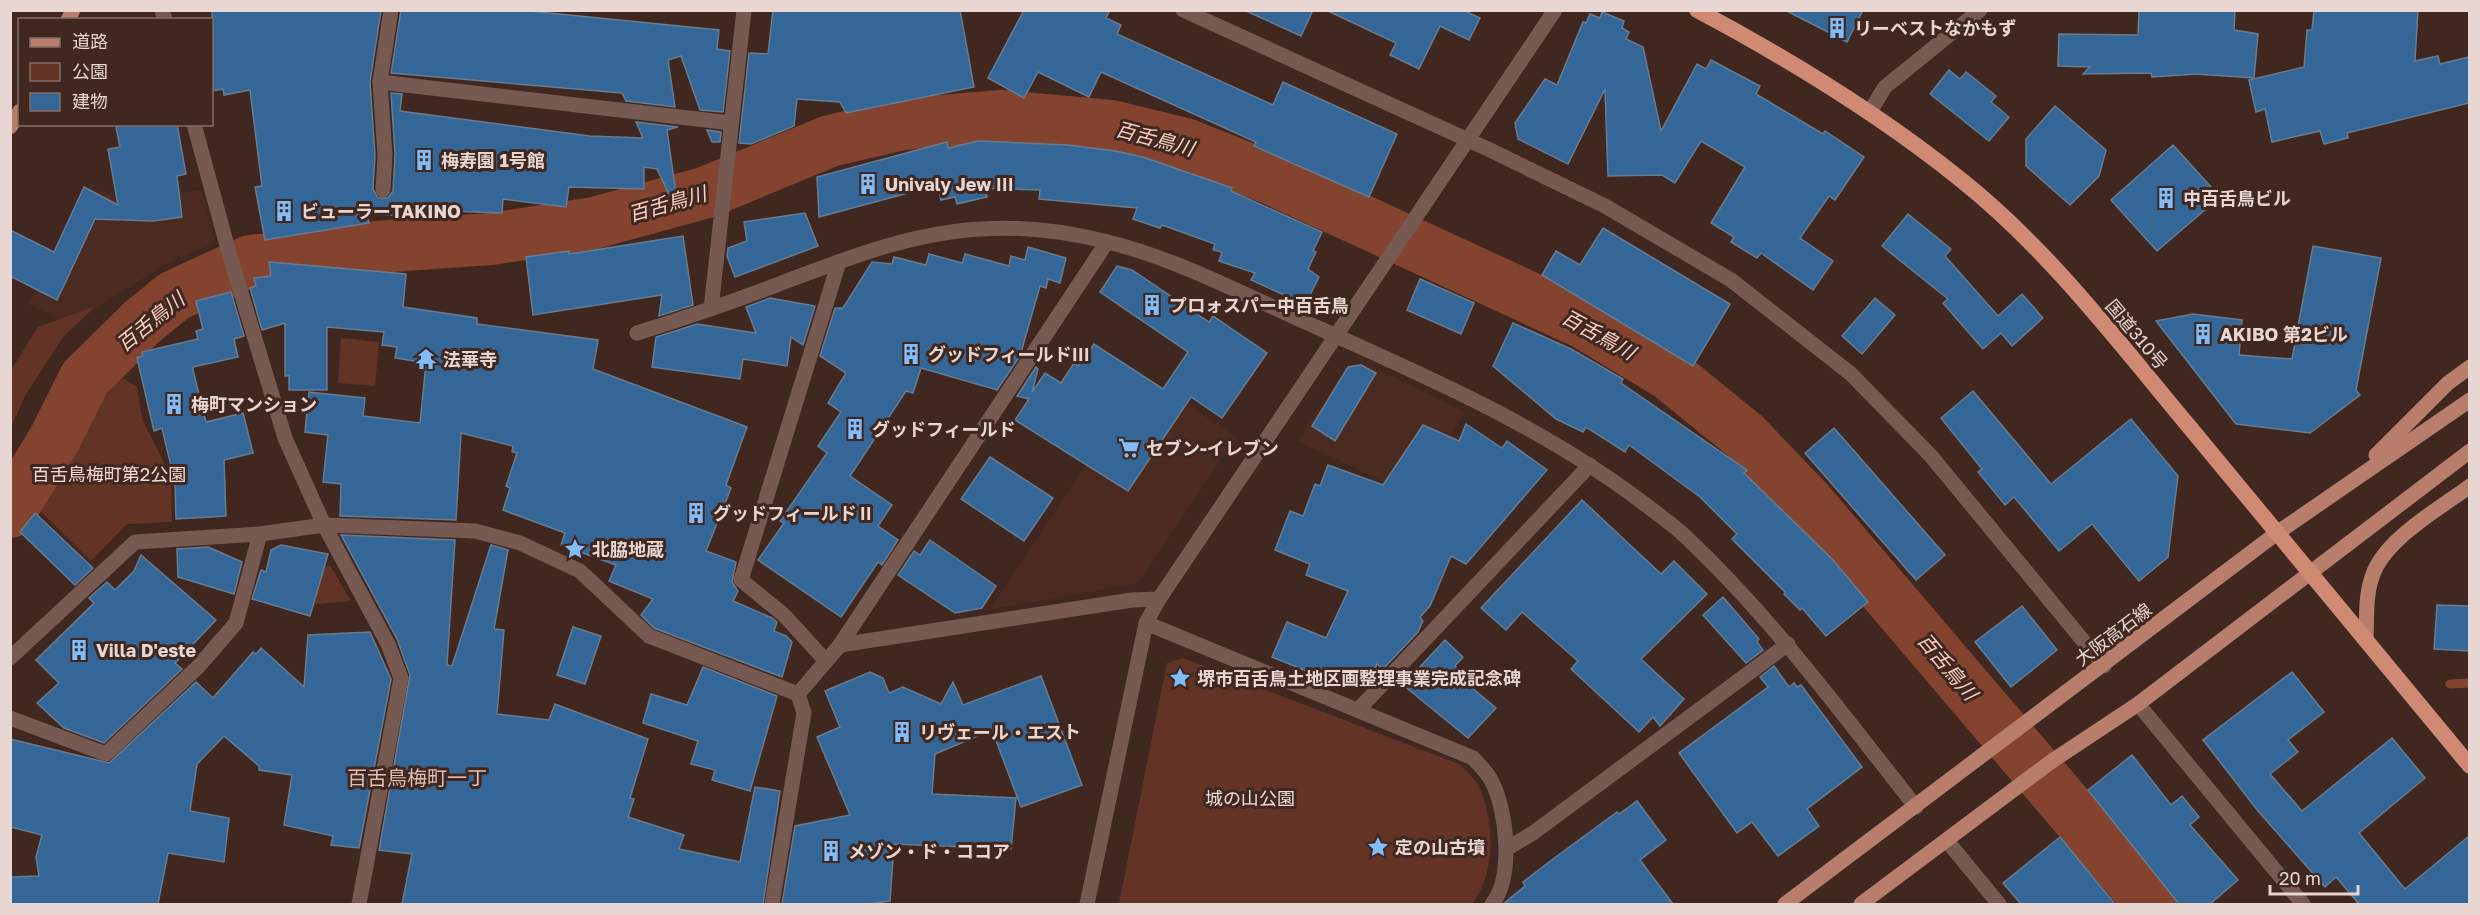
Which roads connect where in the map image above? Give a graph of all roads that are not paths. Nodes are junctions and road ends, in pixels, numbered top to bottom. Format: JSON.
{"nodes":[{"id":1,"x":391,"y":10,"type":"edge"},
{"id":2,"x":744,"y":10,"type":"edge"},
{"id":3,"x":1182,"y":10,"type":"edge"},
{"id":4,"x":1555,"y":10,"type":"edge"},
{"id":5,"x":1697,"y":10,"type":"edge"},
{"id":6,"x":1980,"y":10,"type":"edge"},
{"id":7,"x":380,"y":82,"type":"junction"},
{"id":8,"x":1869,"y":113,"type":"junction"},
{"id":9,"x":18,"y":114,"type":"edge"},
{"id":10,"x":730,"y":123,"type":"junction"},
{"id":11,"x":195,"y":126,"type":"edge"},
{"id":12,"x":10,"y":127,"type":"edge"},
{"id":13,"x":1467,"y":140,"type":"junction"},
{"id":14,"x":383,"y":190,"type":"dead end"},
{"id":15,"x":1107,"y":242,"type":"junction"},
{"id":16,"x":839,"y":262,"type":"junction"},
{"id":17,"x":711,"y":309,"type":"junction"},
{"id":18,"x":637,"y":333,"type":"dead end"},
{"id":19,"x":1336,"y":335,"type":"junction"},
{"id":20,"x":2469,"y":367,"type":"edge"},
{"id":21,"x":2469,"y":400,"type":"edge"},
{"id":22,"x":2469,"y":451,"type":"edge"},
{"id":23,"x":1590,"y":465,"type":"junction"},
{"id":24,"x":2350,"y":481,"type":"junction"},
{"id":25,"x":2469,"y":486,"type":"edge"},
{"id":26,"x":324,"y":525,"type":"junction"},
{"id":27,"x":2277,"y":533,"type":"junction"},
{"id":28,"x":260,"y":534,"type":"junction"},
{"id":29,"x":2307,"y":572,"type":"junction"},
{"id":30,"x":1159,"y":599,"type":"junction"},
{"id":31,"x":1146,"y":623,"type":"junction"},
{"id":32,"x":2366,"y":641,"type":"junction"},
{"id":33,"x":1788,"y":644,"type":"junction"},
{"id":34,"x":840,"y":645,"type":"junction"},
{"id":35,"x":10,"y":658,"type":"edge"},
{"id":36,"x":825,"y":660,"type":"junction"},
{"id":37,"x":2104,"y":666,"type":"junction"},
{"id":38,"x":798,"y":694,"type":"junction"},
{"id":39,"x":2138,"y":704,"type":"junction"},
{"id":40,"x":1358,"y":710,"type":"junction"},
{"id":41,"x":10,"y":718,"type":"edge"},
{"id":42,"x":2469,"y":766,"type":"edge"},
{"id":43,"x":1916,"y":807,"type":"junction"},
{"id":44,"x":1947,"y":841,"type":"junction"},
{"id":45,"x":1506,"y":849,"type":"junction"},
{"id":46,"x":359,"y":904,"type":"edge"},
{"id":47,"x":772,"y":904,"type":"edge"},
{"id":48,"x":1087,"y":904,"type":"edge"},
{"id":49,"x":1492,"y":904,"type":"edge"},
{"id":50,"x":1785,"y":904,"type":"edge"},
{"id":51,"x":1861,"y":904,"type":"edge"},
{"id":52,"x":1999,"y":904,"type":"edge"},
{"id":53,"x":2303,"y":904,"type":"edge"}],
"edges":[{"from":1,"to":7,"type":"street"},
{"from":2,"to":10,"type":"street"},
{"from":3,"to":13,"type":"street"},
{"from":4,"to":13,"type":"street"},
{"from":5,"to":8,"type":"highway","name":"国道310号"},
{"from":6,"to":8,"type":"street"},
{"from":7,"to":10,"type":"street"},
{"from":7,"to":14,"type":"street"},
{"from":8,"to":27,"type":"highway","name":"国道310号"},
{"from":9,"to":12,"type":"main road"},
{"from":10,"to":17,"type":"street"},
{"from":11,"to":26,"type":"street"},
{"from":13,"to":19,"type":"street"},
{"from":13,"to":37,"type":"street"},
{"from":15,"to":16,"type":"street"},
{"from":15,"to":19,"type":"street"},
{"from":15,"to":34,"type":"street"},
{"from":16,"to":17,"type":"street"},
{"from":16,"to":36,"type":"street"},
{"from":17,"to":18,"type":"street"},
{"from":19,"to":23,"type":"street"},
{"from":19,"to":30,"type":"street"},
{"from":20,"to":24,"type":"main road"},
{"from":21,"to":24,"type":"main road","name":"大阪高石線"},
{"from":22,"to":29,"type":"main road"},
{"from":23,"to":33,"type":"street"},
{"from":23,"to":40,"type":"street"},
{"from":24,"to":27,"type":"main road","name":"大阪高石線"},
{"from":25,"to":32,"type":"main road"},
{"from":26,"to":28,"type":"street"},
{"from":26,"to":38,"type":"street"},
{"from":26,"to":46,"type":"street"},
{"from":27,"to":29,"type":"highway","name":"国道310号"},
{"from":27,"to":37,"type":"main road","name":"大阪高石線"},
{"from":28,"to":35,"type":"street"},
{"from":28,"to":41,"type":"street"},
{"from":29,"to":32,"type":"highway","name":"国道310号"},
{"from":29,"to":39,"type":"main road"},
{"from":30,"to":31,"type":"street"},
{"from":30,"to":34,"type":"street"},
{"from":31,"to":40,"type":"street"},
{"from":31,"to":48,"type":"street"},
{"from":32,"to":42,"type":"highway","name":"国道310号"},
{"from":33,"to":43,"type":"street"},
{"from":33,"to":45,"type":"street"},
{"from":34,"to":36,"type":"street"},
{"from":36,"to":38,"type":"street"},
{"from":37,"to":43,"type":"main road","name":"大阪高石線"},
{"from":38,"to":47,"type":"street"},
{"from":39,"to":44,"type":"main road"},
{"from":39,"to":53,"type":"street"},
{"from":40,"to":45,"type":"street"},
{"from":43,"to":50,"type":"main road","name":"大阪高石線"},
{"from":44,"to":51,"type":"main road"},
{"from":44,"to":52,"type":"street"},
{"from":45,"to":49,"type":"street"}]}
